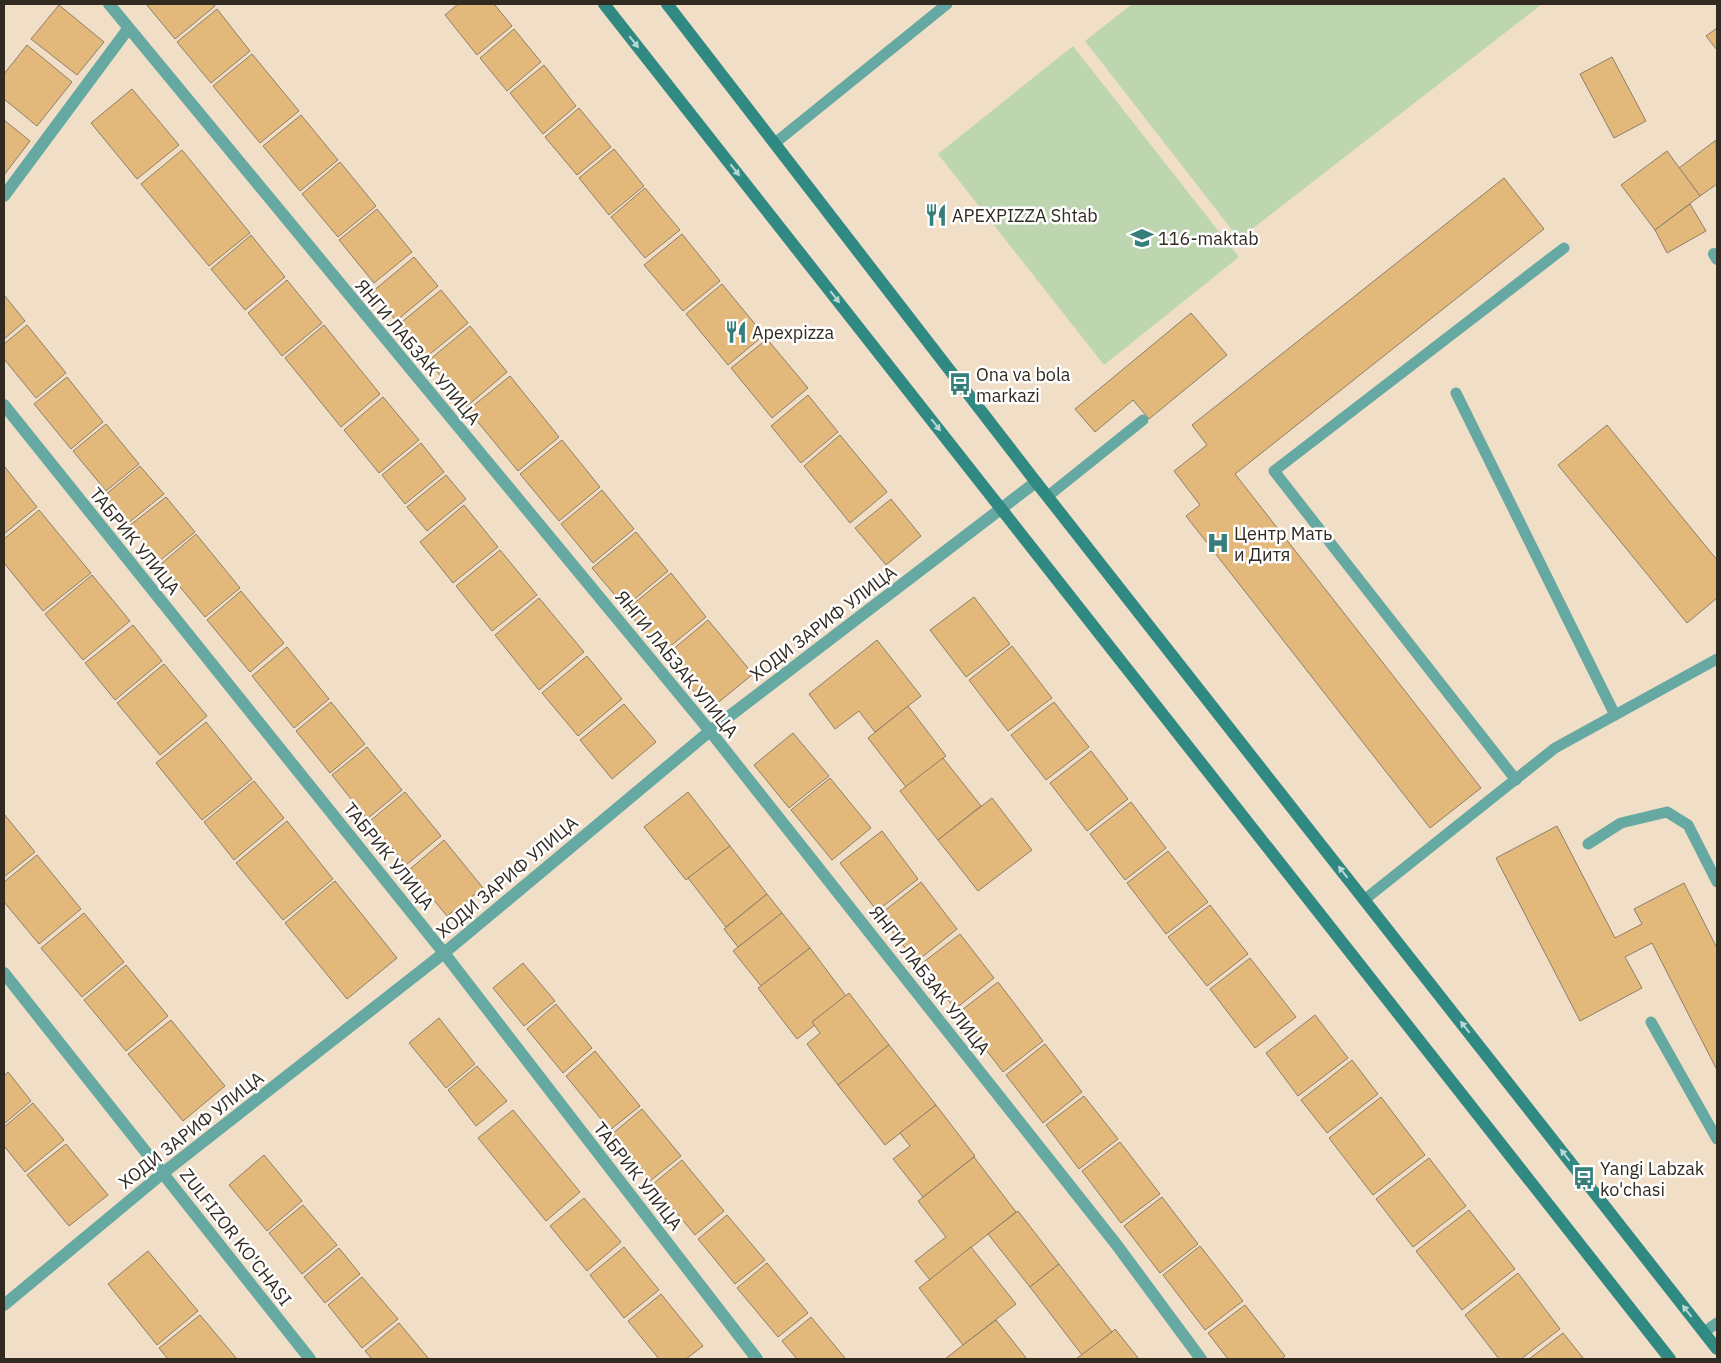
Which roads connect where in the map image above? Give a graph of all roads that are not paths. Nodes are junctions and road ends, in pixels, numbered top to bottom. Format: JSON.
{"nodes":[{"id":1,"x":108,"y":4,"type":"edge"},
{"id":2,"x":604,"y":4,"type":"edge"},
{"id":3,"x":667,"y":4,"type":"edge"},
{"id":4,"x":942,"y":5,"type":"edge"},
{"id":5,"x":128,"y":29,"type":"junction"},
{"id":6,"x":776,"y":144,"type":"junction"},
{"id":7,"x":4,"y":196,"type":"edge"},
{"id":8,"x":1564,"y":248,"type":"dead end"},
{"id":9,"x":1456,"y":393,"type":"dead end"},
{"id":10,"x":4,"y":405,"type":"edge"},
{"id":11,"x":1143,"y":420,"type":"dead end"},
{"id":12,"x":1036,"y":482,"type":"junction"},
{"id":13,"x":1048,"y":496,"type":"junction"},
{"id":14,"x":1002,"y":509,"type":"junction"},
{"id":15,"x":1717,"y":659,"type":"edge"},
{"id":16,"x":1615,"y":716,"type":"junction"},
{"id":17,"x":710,"y":731,"type":"junction"},
{"id":18,"x":1516,"y":780,"type":"junction"},
{"id":19,"x":1588,"y":844,"type":"dead end"},
{"id":20,"x":1717,"y":882,"type":"edge"},
{"id":21,"x":1364,"y":900,"type":"junction"},
{"id":22,"x":444,"y":953,"type":"junction"},
{"id":23,"x":4,"y":973,"type":"edge"},
{"id":24,"x":1651,"y":1022,"type":"dead end"},
{"id":25,"x":1717,"y":1140,"type":"edge"},
{"id":26,"x":163,"y":1173,"type":"junction"},
{"id":27,"x":4,"y":1305,"type":"edge"},
{"id":28,"x":1717,"y":1323,"type":"edge"},
{"id":29,"x":1704,"y":1332,"type":"junction"},
{"id":30,"x":1717,"y":1349,"type":"edge"},
{"id":31,"x":310,"y":1359,"type":"edge"},
{"id":32,"x":757,"y":1359,"type":"edge"},
{"id":33,"x":1201,"y":1359,"type":"edge"},
{"id":34,"x":1670,"y":1359,"type":"edge"}],
"edges":[{"from":1,"to":5,"type":"street","name":"ЯНГИ ЛАБЗАК УЛИЦА"},
{"from":2,"to":14,"type":"main road","one_way":true},
{"from":3,"to":6,"type":"main road"},
{"from":4,"to":6,"type":"lane"},
{"from":5,"to":7,"type":"street"},
{"from":5,"to":17,"type":"street","name":"ЯНГИ ЛАБЗАК УЛИЦА"},
{"from":6,"to":12,"type":"main road"},
{"from":8,"to":18,"type":"lane"},
{"from":9,"to":16,"type":"lane"},
{"from":10,"to":22,"type":"street","name":"ТАБРИК УЛИЦА"},
{"from":11,"to":13,"type":"lane"},
{"from":12,"to":13,"type":"main road"},
{"from":12,"to":14,"type":"street","name":"ХОДИ ЗАРИФ УЛИЦА"},
{"from":21,"to":13,"type":"main road","one_way":true},
{"from":14,"to":17,"type":"street","name":"ХОДИ ЗАРИФ УЛИЦА"},
{"from":14,"to":34,"type":"main road"},
{"from":15,"to":16,"type":"lane"},
{"from":16,"to":18,"type":"lane"},
{"from":17,"to":22,"type":"street","name":"ХОДИ ЗАРИФ УЛИЦА"},
{"from":17,"to":33,"type":"street","name":"ЯНГИ ЛАБЗАК УЛИЦА"},
{"from":18,"to":21,"type":"lane"},
{"from":19,"to":20,"type":"lane"},
{"from":29,"to":21,"type":"main road","one_way":true},
{"from":22,"to":26,"type":"street","name":"ХОДИ ЗАРИФ УЛИЦА"},
{"from":22,"to":32,"type":"street","name":"ТАБРИК УЛИЦА"},
{"from":23,"to":26,"type":"street","name":"ZULFIZOR KO'CHASI"},
{"from":24,"to":25,"type":"lane"},
{"from":26,"to":27,"type":"street","name":"ХОДИ ЗАРИФ УЛИЦА"},
{"from":26,"to":31,"type":"street","name":"ZULFIZOR KO'CHASI"},
{"from":28,"to":29,"type":"lane"},
{"from":29,"to":30,"type":"main road"}]}
